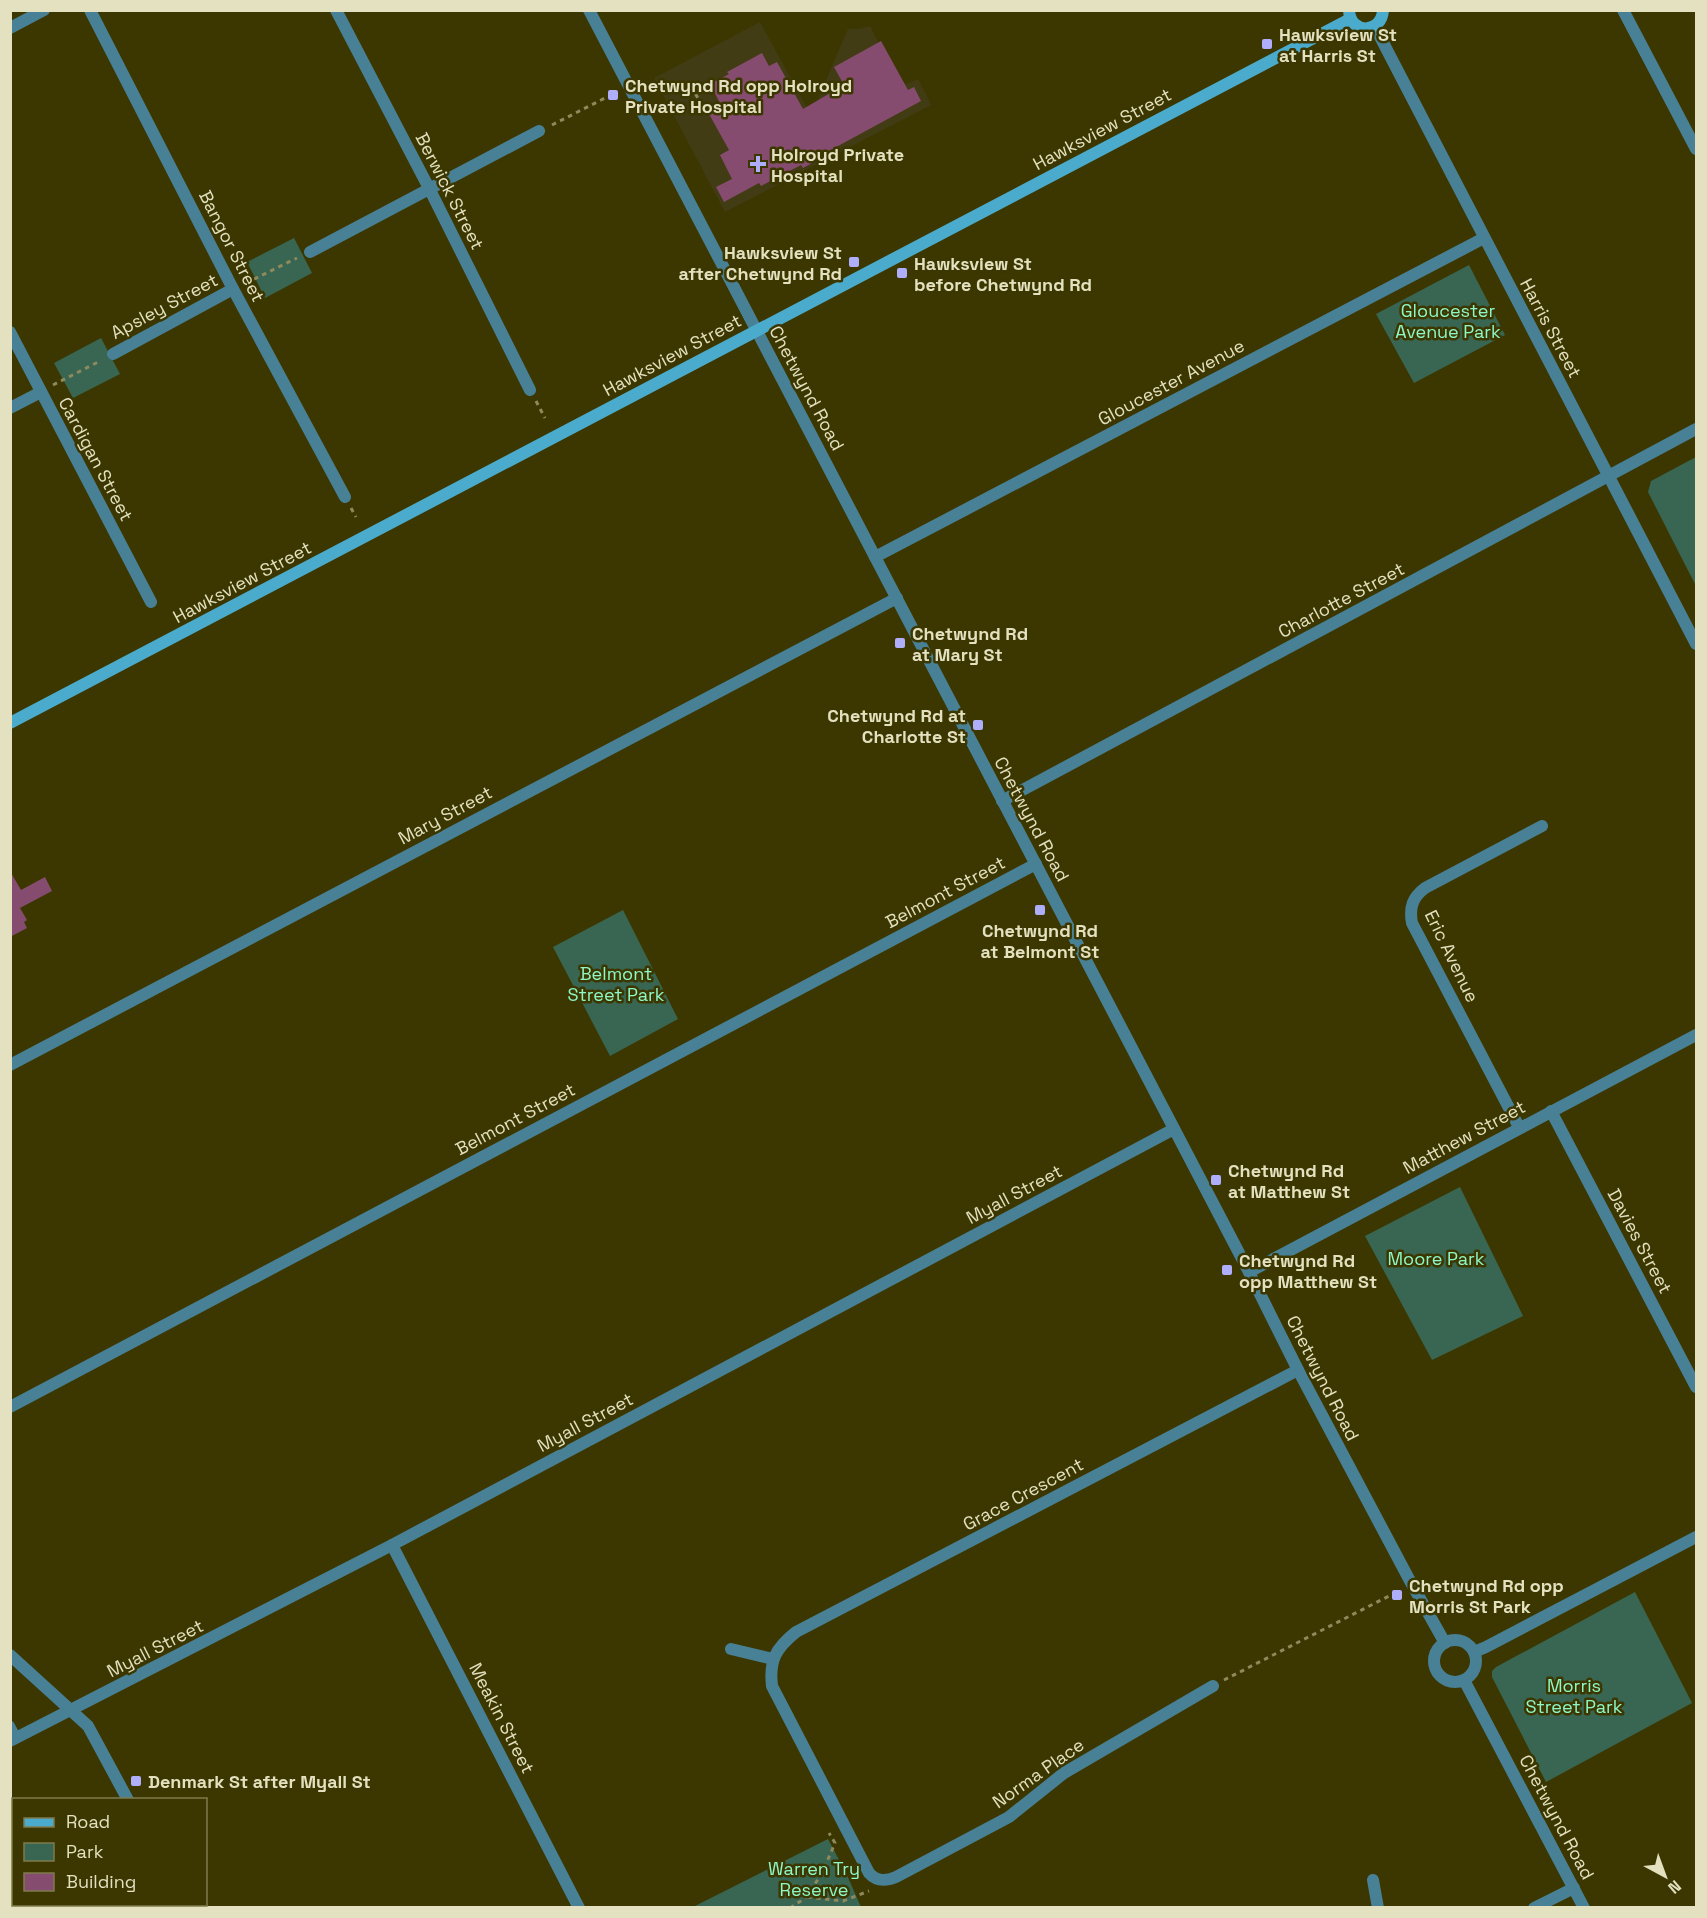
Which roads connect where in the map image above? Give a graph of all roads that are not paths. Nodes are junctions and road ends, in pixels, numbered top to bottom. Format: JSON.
{"nodes":[{"id":1,"x":44,"y":10,"type":"edge"},
{"id":2,"x":90,"y":10,"type":"edge"},
{"id":3,"x":336,"y":10,"type":"edge"},
{"id":4,"x":589,"y":10,"type":"edge"},
{"id":5,"x":1383,"y":10,"type":"edge"},
{"id":6,"x":1623,"y":10,"type":"edge"},
{"id":7,"x":1349,"y":15,"type":"edge"},
{"id":8,"x":1375,"y":27,"type":"junction"},
{"id":9,"x":10,"y":28,"type":"edge"},
{"id":10,"x":540,"y":131,"type":"road end"},
{"id":11,"x":1696,"y":149,"type":"edge"},
{"id":12,"x":430,"y":190,"type":"junction"},
{"id":13,"x":1484,"y":238,"type":"junction"},
{"id":14,"x":310,"y":252,"type":"road end"},
{"id":15,"x":233,"y":289,"type":"junction"},
{"id":16,"x":756,"y":331,"type":"junction"},
{"id":17,"x":10,"y":332,"type":"edge"},
{"id":18,"x":113,"y":354,"type":"road end"},
{"id":19,"x":530,"y":390,"type":"dead end"},
{"id":20,"x":41,"y":392,"type":"junction"},
{"id":21,"x":10,"y":408,"type":"edge"},
{"id":22,"x":1696,"y":429,"type":"edge"},
{"id":23,"x":1609,"y":477,"type":"junction"},
{"id":24,"x":345,"y":497,"type":"dead end"},
{"id":25,"x":875,"y":557,"type":"junction"},
{"id":26,"x":897,"y":598,"type":"junction"},
{"id":27,"x":151,"y":602,"type":"dead end"},
{"id":28,"x":1696,"y":644,"type":"edge"},
{"id":29,"x":10,"y":723,"type":"edge"},
{"id":30,"x":1002,"y":801,"type":"junction"},
{"id":31,"x":1542,"y":826,"type":"dead end"},
{"id":32,"x":1036,"y":864,"type":"junction"},
{"id":33,"x":1696,"y":1035,"type":"edge"},
{"id":34,"x":10,"y":1065,"type":"edge"},
{"id":35,"x":1551,"y":1111,"type":"junction"},
{"id":36,"x":1519,"y":1128,"type":"junction"},
{"id":37,"x":1174,"y":1129,"type":"junction"},
{"id":38,"x":1249,"y":1272,"type":"junction"},
{"id":39,"x":1298,"y":1370,"type":"junction"},
{"id":40,"x":1696,"y":1388,"type":"edge"},
{"id":41,"x":10,"y":1407,"type":"edge"},
{"id":42,"x":1696,"y":1538,"type":"edge"},
{"id":43,"x":392,"y":1545,"type":"junction"},
{"id":44,"x":1445,"y":1643,"type":"junction"},
{"id":45,"x":731,"y":1648,"type":"dead end"},
{"id":46,"x":1474,"y":1652,"type":"junction"},
{"id":47,"x":10,"y":1655,"type":"edge"},
{"id":48,"x":772,"y":1659,"type":"junction"},
{"id":49,"x":1464,"y":1680,"type":"junction"},
{"id":50,"x":1213,"y":1686,"type":"road end"},
{"id":51,"x":72,"y":1710,"type":"junction"},
{"id":52,"x":10,"y":1725,"type":"edge"},
{"id":53,"x":14,"y":1740,"type":"edge"},
{"id":54,"x":127,"y":1798,"type":"edge"},
{"id":55,"x":1373,"y":1880,"type":"dead end"},
{"id":56,"x":1574,"y":1888,"type":"junction"},
{"id":57,"x":579,"y":1908,"type":"edge"},
{"id":58,"x":1378,"y":1908,"type":"edge"},
{"id":59,"x":1534,"y":1908,"type":"edge"},
{"id":60,"x":1584,"y":1908,"type":"edge"}],
"edges":[{"from":1,"to":9,"type":"street"},
{"from":2,"to":15,"type":"street","name":"Bangor Street"},
{"from":3,"to":12,"type":"street","name":"Berwick Street"},
{"from":4,"to":16,"type":"street","name":"Chetwynd Road"},
{"from":5,"to":8,"type":"main road"},
{"from":6,"to":11,"type":"street"},
{"from":7,"to":8,"type":"main road"},
{"from":7,"to":16,"type":"main road","name":"Hawksview Street"},
{"from":8,"to":13,"type":"street","name":"Harris Street"},
{"from":10,"to":12,"type":"street"},
{"from":12,"to":14,"type":"street"},
{"from":12,"to":19,"type":"street","name":"Berwick Street"},
{"from":13,"to":23,"type":"street","name":"Harris Street"},
{"from":13,"to":25,"type":"street","name":"Gloucester Avenue"},
{"from":15,"to":18,"type":"street","name":"Apsley Street"},
{"from":15,"to":24,"type":"street","name":"Bangor Street"},
{"from":16,"to":25,"type":"street","name":"Chetwynd Road"},
{"from":16,"to":29,"type":"main road","name":"Hawksview Street"},
{"from":17,"to":20,"type":"street","name":"Cardigan Street"},
{"from":20,"to":21,"type":"street"},
{"from":20,"to":27,"type":"street","name":"Cardigan Street"},
{"from":22,"to":23,"type":"street","name":"Charlotte Street"},
{"from":23,"to":28,"type":"street","name":"Harris Street"},
{"from":23,"to":30,"type":"street","name":"Charlotte Street"},
{"from":25,"to":26,"type":"street","name":"Chetwynd Road"},
{"from":26,"to":30,"type":"street","name":"Chetwynd Road"},
{"from":26,"to":34,"type":"street","name":"Mary Street"},
{"from":30,"to":32,"type":"street","name":"Chetwynd Road"},
{"from":31,"to":36,"type":"street","name":"Eric Avenue"},
{"from":32,"to":37,"type":"street","name":"Chetwynd Road"},
{"from":32,"to":41,"type":"street","name":"Belmont Street"},
{"from":33,"to":35,"type":"street","name":"Matthew Street"},
{"from":35,"to":36,"type":"street","name":"Matthew Street"},
{"from":35,"to":40,"type":"street","name":"Davies Street"},
{"from":36,"to":38,"type":"street","name":"Matthew Street"},
{"from":37,"to":38,"type":"street","name":"Chetwynd Road"},
{"from":37,"to":43,"type":"street","name":"Myall Street"},
{"from":38,"to":39,"type":"street","name":"Chetwynd Road"},
{"from":39,"to":44,"type":"street","name":"Chetwynd Road"},
{"from":39,"to":48,"type":"street","name":"Grace Crescent"},
{"from":42,"to":46,"type":"street"},
{"from":43,"to":51,"type":"street","name":"Myall Street"},
{"from":43,"to":57,"type":"street","name":"Meakin Street"},
{"from":44,"to":46,"type":"street"},
{"from":44,"to":49,"type":"street"},
{"from":45,"to":48,"type":"street"},
{"from":46,"to":49,"type":"street"},
{"from":47,"to":51,"type":"street"},
{"from":48,"to":50,"type":"street","name":"Norma Place"},
{"from":49,"to":56,"type":"street","name":"Chetwynd Road"},
{"from":51,"to":53,"type":"street","name":"Myall Street"},
{"from":51,"to":54,"type":"street"},
{"from":52,"to":53,"type":"lane"},
{"from":55,"to":58,"type":"street"},
{"from":56,"to":59,"type":"street"},
{"from":56,"to":60,"type":"street","name":"Chetwynd Road"}]}
